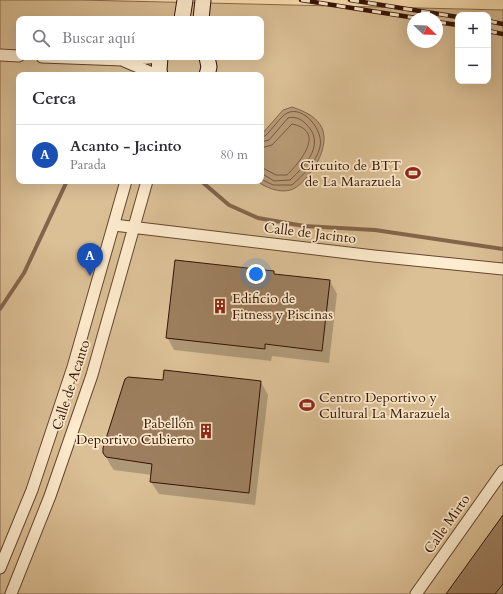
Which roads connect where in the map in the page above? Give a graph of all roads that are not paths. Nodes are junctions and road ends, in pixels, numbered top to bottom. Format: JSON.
{"nodes":[{"id":1,"x":185,"y":0,"type":"edge"},
{"id":2,"x":203,"y":0,"type":"edge"},
{"id":3,"x":182,"y":16,"type":"edge"},
{"id":4,"x":201,"y":16,"type":"edge"},
{"id":5,"x":0,"y":55,"type":"edge"},
{"id":6,"x":16,"y":56,"type":"edge"},
{"id":7,"x":123,"y":60,"type":"edge"},
{"id":8,"x":160,"y":60,"type":"edge"},
{"id":9,"x":208,"y":60,"type":"edge"},
{"id":10,"x":150,"y":72,"type":"edge"},
{"id":11,"x":160,"y":72,"type":"edge"},
{"id":12,"x":208,"y":72,"type":"edge"},
{"id":13,"x":125,"y":184,"type":"edge"},
{"id":14,"x":146,"y":184,"type":"edge"},
{"id":15,"x":114,"y":225,"type":"junction"},
{"id":16,"x":133,"y":228,"type":"junction"},
{"id":17,"x":503,"y":269,"type":"edge"},
{"id":18,"x":503,"y":471,"type":"edge"},
{"id":19,"x":0,"y":568,"type":"edge"},
{"id":20,"x":11,"y":594,"type":"edge"},
{"id":21,"x":416,"y":594,"type":"edge"}],
"edges":[{"from":1,"to":3,"type":"street"},
{"from":2,"to":4,"type":"street"},
{"from":5,"to":6,"type":"street"},
{"from":7,"to":10,"type":"street"},
{"from":8,"to":11,"type":"street"},
{"from":9,"to":12,"type":"street"},
{"from":13,"to":15,"type":"street","name":"Calle de Acanto"},
{"from":14,"to":16,"type":"street","name":"Calle de Acanto"},
{"from":15,"to":16,"type":"street","name":"Calle de Jacinto"},
{"from":15,"to":19,"type":"street","name":"Calle de Acanto"},
{"from":16,"to":17,"type":"street","name":"Calle de Jacinto"},
{"from":16,"to":20,"type":"street","name":"Calle de Acanto"},
{"from":18,"to":21,"type":"street","name":"Calle Mirto"}]}
